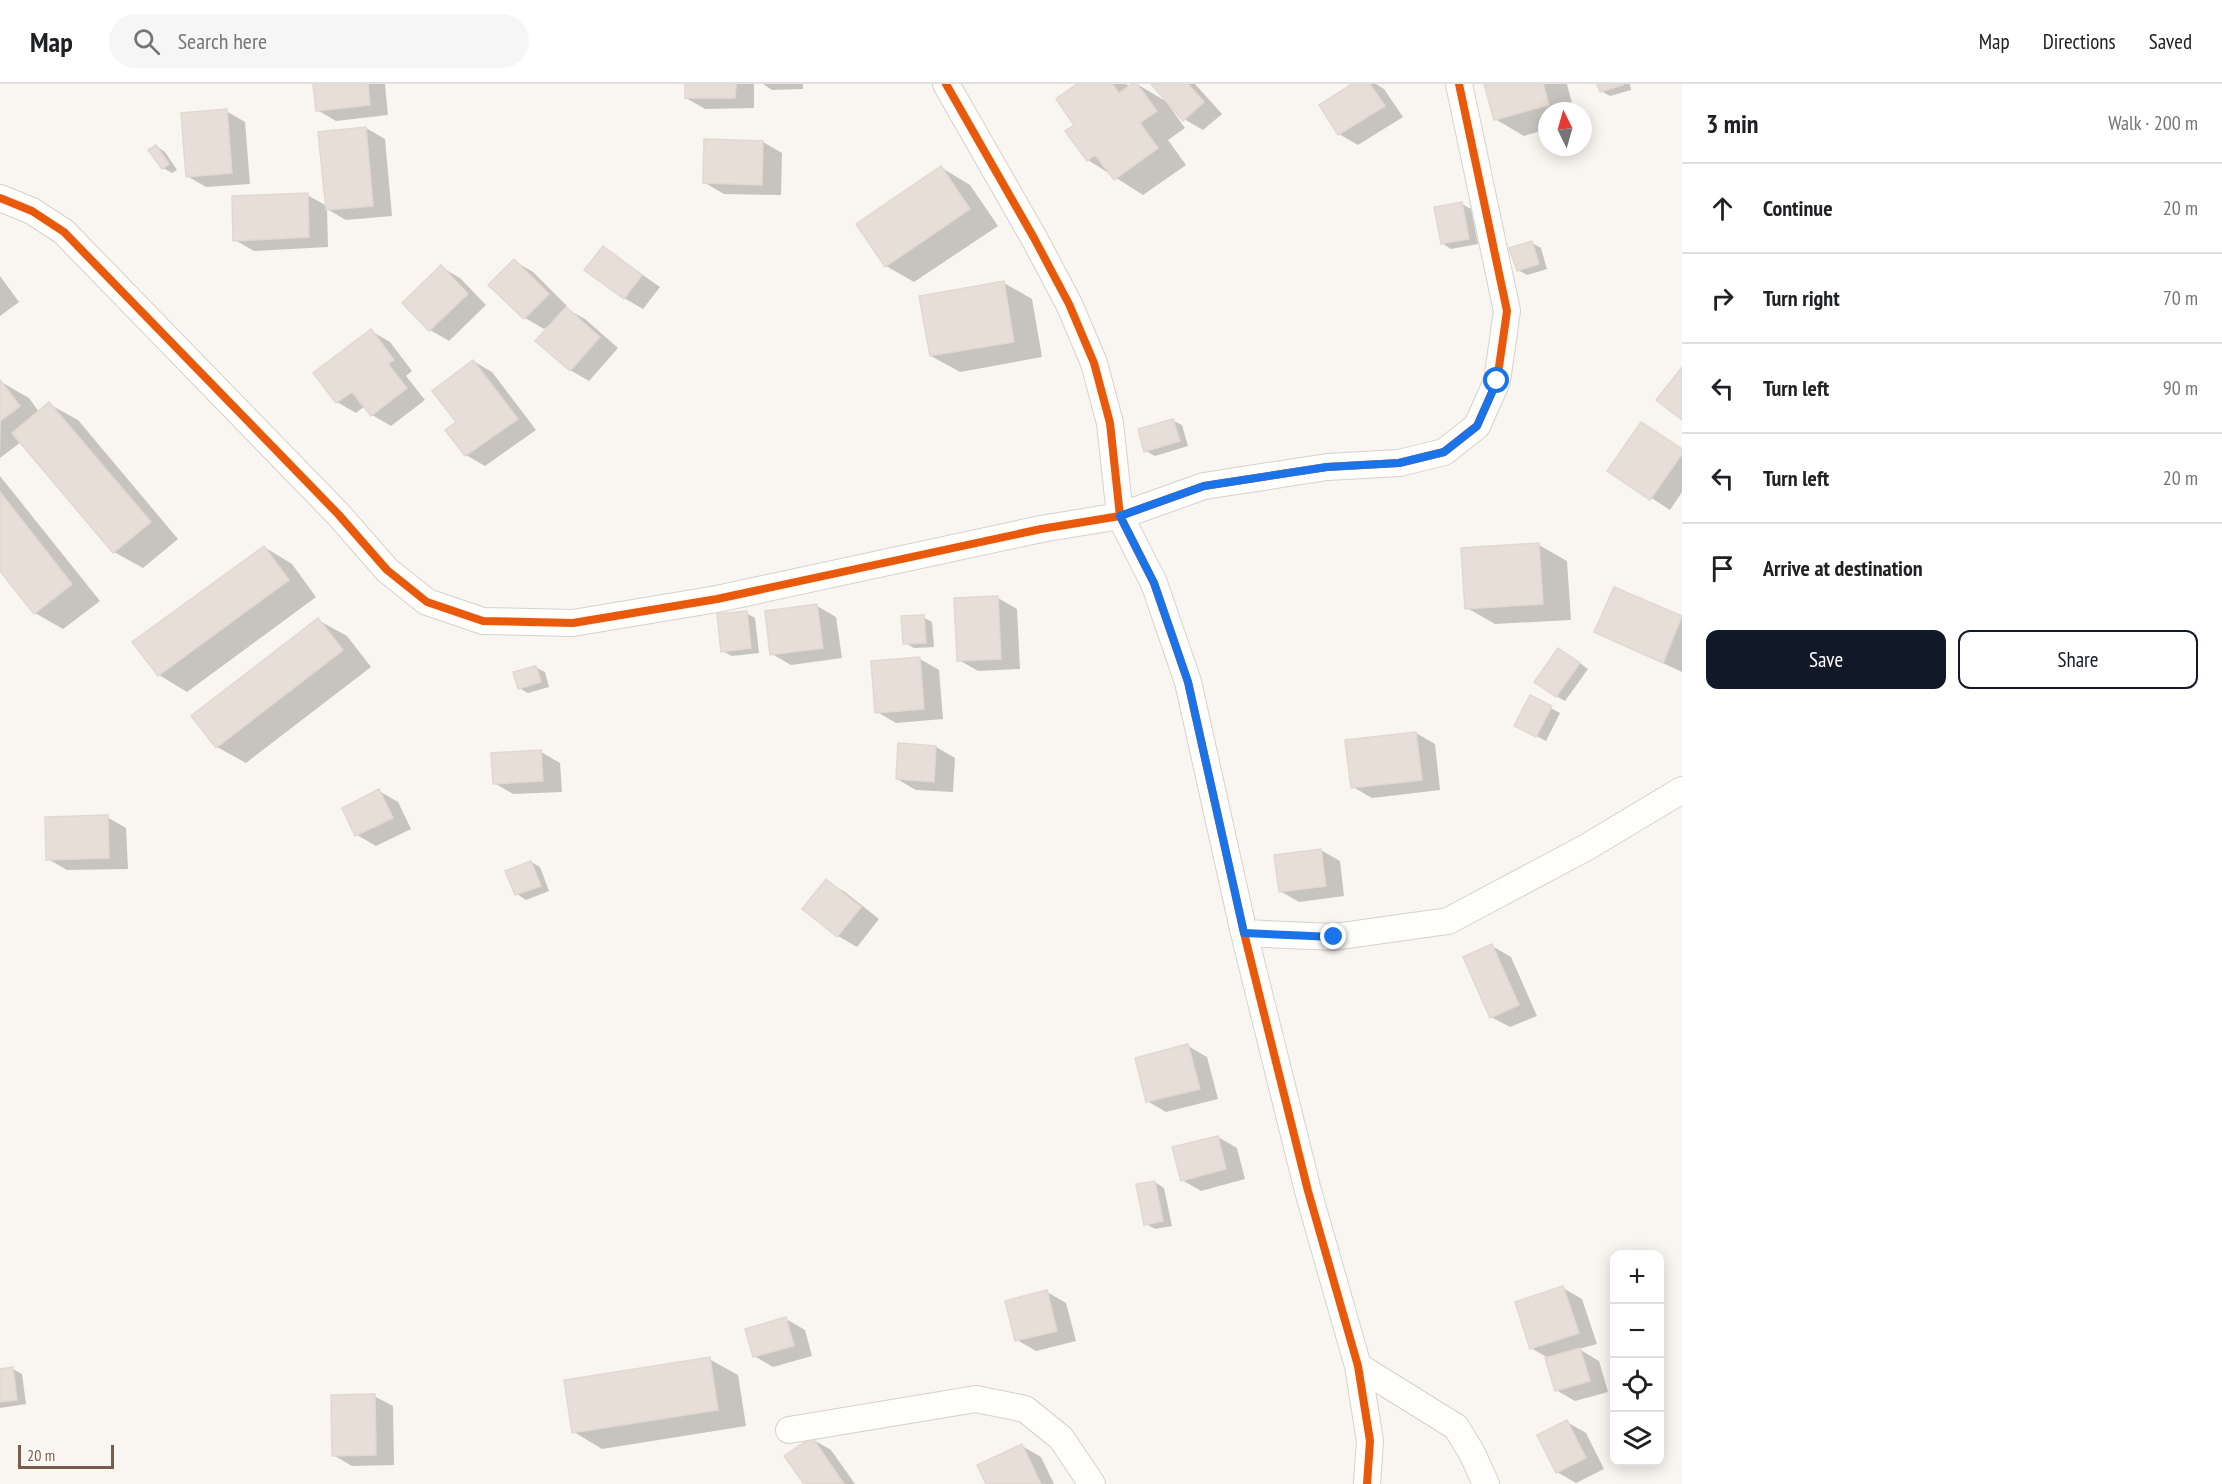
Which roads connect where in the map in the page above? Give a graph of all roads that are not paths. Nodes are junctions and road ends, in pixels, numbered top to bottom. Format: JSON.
{"nodes":[{"id":1,"x":946,"y":84,"type":"edge"},
{"id":2,"x":1459,"y":84,"type":"edge"},
{"id":3,"x":0,"y":198,"type":"edge"},
{"id":4,"x":1120,"y":516,"type":"junction"},
{"id":5,"x":1682,"y":790,"type":"edge"},
{"id":6,"x":1244,"y":933,"type":"junction"},
{"id":7,"x":1358,"y":1366,"type":"junction"},
{"id":8,"x":789,"y":1430,"type":"dead end"},
{"id":9,"x":1092,"y":1484,"type":"edge"},
{"id":10,"x":1367,"y":1484,"type":"edge"},
{"id":11,"x":1486,"y":1484,"type":"edge"}],
"edges":[{"from":1,"to":4,"type":"street"},
{"from":2,"to":4,"type":"street"},
{"from":3,"to":4,"type":"street"},
{"from":4,"to":6,"type":"street"},
{"from":5,"to":6,"type":"street"},
{"from":6,"to":7,"type":"street"},
{"from":7,"to":10,"type":"street"},
{"from":7,"to":11,"type":"street"},
{"from":8,"to":9,"type":"street"}]}
